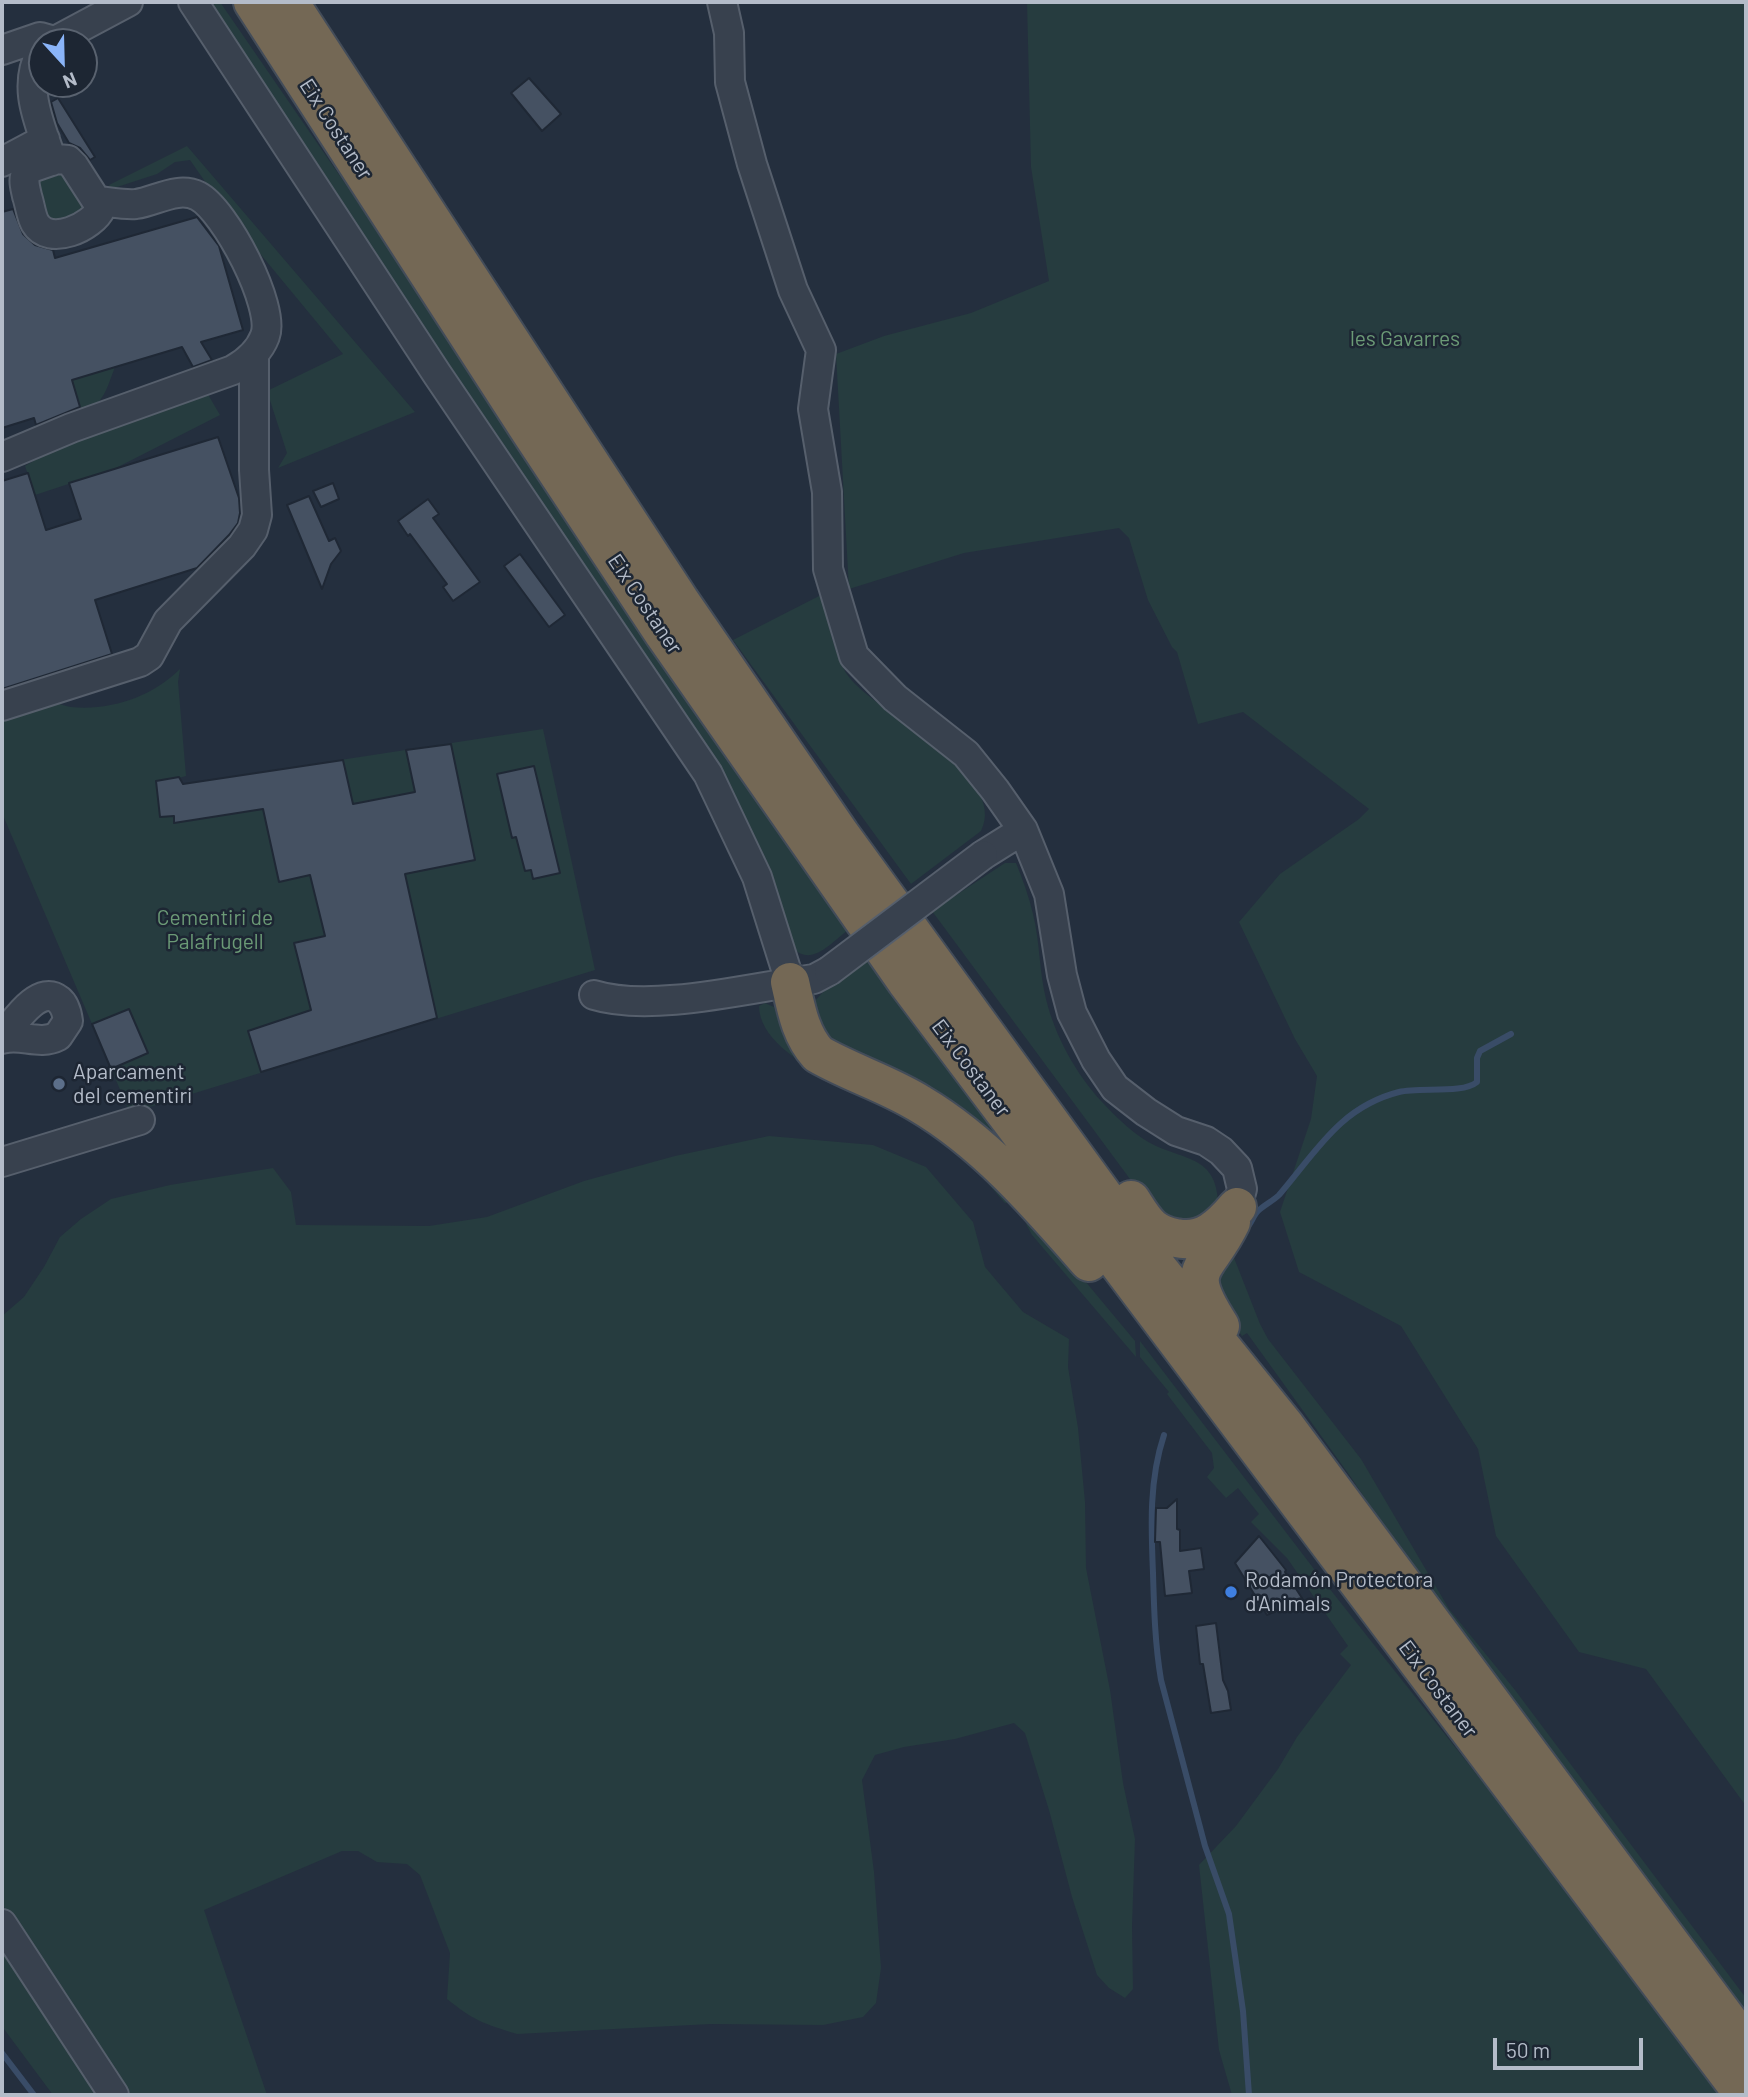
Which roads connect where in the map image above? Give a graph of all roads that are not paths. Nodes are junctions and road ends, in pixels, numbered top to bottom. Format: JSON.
{"nodes":[{"id":1,"x":128,"y":2,"type":"edge"},
{"id":2,"x":192,"y":2,"type":"edge"},
{"id":3,"x":234,"y":2,"type":"edge"},
{"id":4,"x":253,"y":2,"type":"edge"},
{"id":5,"x":289,"y":2,"type":"edge"},
{"id":6,"x":722,"y":2,"type":"edge"},
{"id":7,"x":81,"y":28,"type":"edge"},
{"id":8,"x":28,"y":41,"type":"edge"},
{"id":9,"x":2,"y":50,"type":"edge"},
{"id":10,"x":28,"y":56,"type":"edge"},
{"id":11,"x":295,"y":65,"type":"junction"},
{"id":12,"x":2,"y":69,"type":"edge"},
{"id":13,"x":34,"y":98,"type":"edge"},
{"id":14,"x":48,"y":150,"type":"junction"},
{"id":15,"x":2,"y":162,"type":"edge"},
{"id":16,"x":99,"y":201,"type":"junction"},
{"id":17,"x":254,"y":355,"type":"junction"},
{"id":18,"x":2,"y":457,"type":"edge"},
{"id":19,"x":742,"y":688,"type":"junction"},
{"id":20,"x":2,"y":706,"type":"edge"},
{"id":21,"x":1023,"y":830,"type":"junction"},
{"id":22,"x":790,"y":982,"type":"junction"},
{"id":23,"x":594,"y":995,"type":"dead end"},
{"id":24,"x":141,"y":1121,"type":"dead end"},
{"id":25,"x":2,"y":1162,"type":"edge"},
{"id":26,"x":1237,"y":1207,"type":"junction"},
{"id":27,"x":1286,"y":1427,"type":"junction"},
{"id":28,"x":1315,"y":1525,"type":"junction"},
{"id":29,"x":2,"y":1924,"type":"edge"},
{"id":30,"x":1746,"y":2045,"type":"edge"},
{"id":31,"x":114,"y":2095,"type":"edge"},
{"id":32,"x":1744,"y":2095,"type":"edge"}],
"edges":[{"from":1,"to":7,"type":"street"},
{"from":2,"to":22,"type":"street"},
{"from":3,"to":11,"type":"highway"},
{"from":4,"to":11,"type":"highway","name":"Eix Costaner"},
{"from":5,"to":19,"type":"highway","name":"Eix Costaner"},
{"from":6,"to":21,"type":"street"},
{"from":8,"to":9,"type":"street"},
{"from":10,"to":12,"type":"street"},
{"from":11,"to":28,"type":"highway","name":"Eix Costaner"},
{"from":13,"to":14,"type":"street"},
{"from":14,"to":15,"type":"street"},
{"from":14,"to":16,"type":"street"},
{"from":14,"to":16,"type":"street"},
{"from":16,"to":17,"type":"street"},
{"from":17,"to":18,"type":"street"},
{"from":17,"to":20,"type":"street"},
{"from":19,"to":26,"type":"highway"},
{"from":19,"to":27,"type":"highway","name":"Eix Costaner"},
{"from":21,"to":22,"type":"street","bridge":true},
{"from":21,"to":26,"type":"street"},
{"from":22,"to":23,"type":"street"},
{"from":22,"to":28,"type":"highway"},
{"from":24,"to":25,"type":"street"},
{"from":26,"to":27,"type":"highway"},
{"from":27,"to":30,"type":"highway","name":"Eix Costaner"},
{"from":28,"to":32,"type":"highway","name":"Eix Costaner"},
{"from":29,"to":31,"type":"street"}]}
